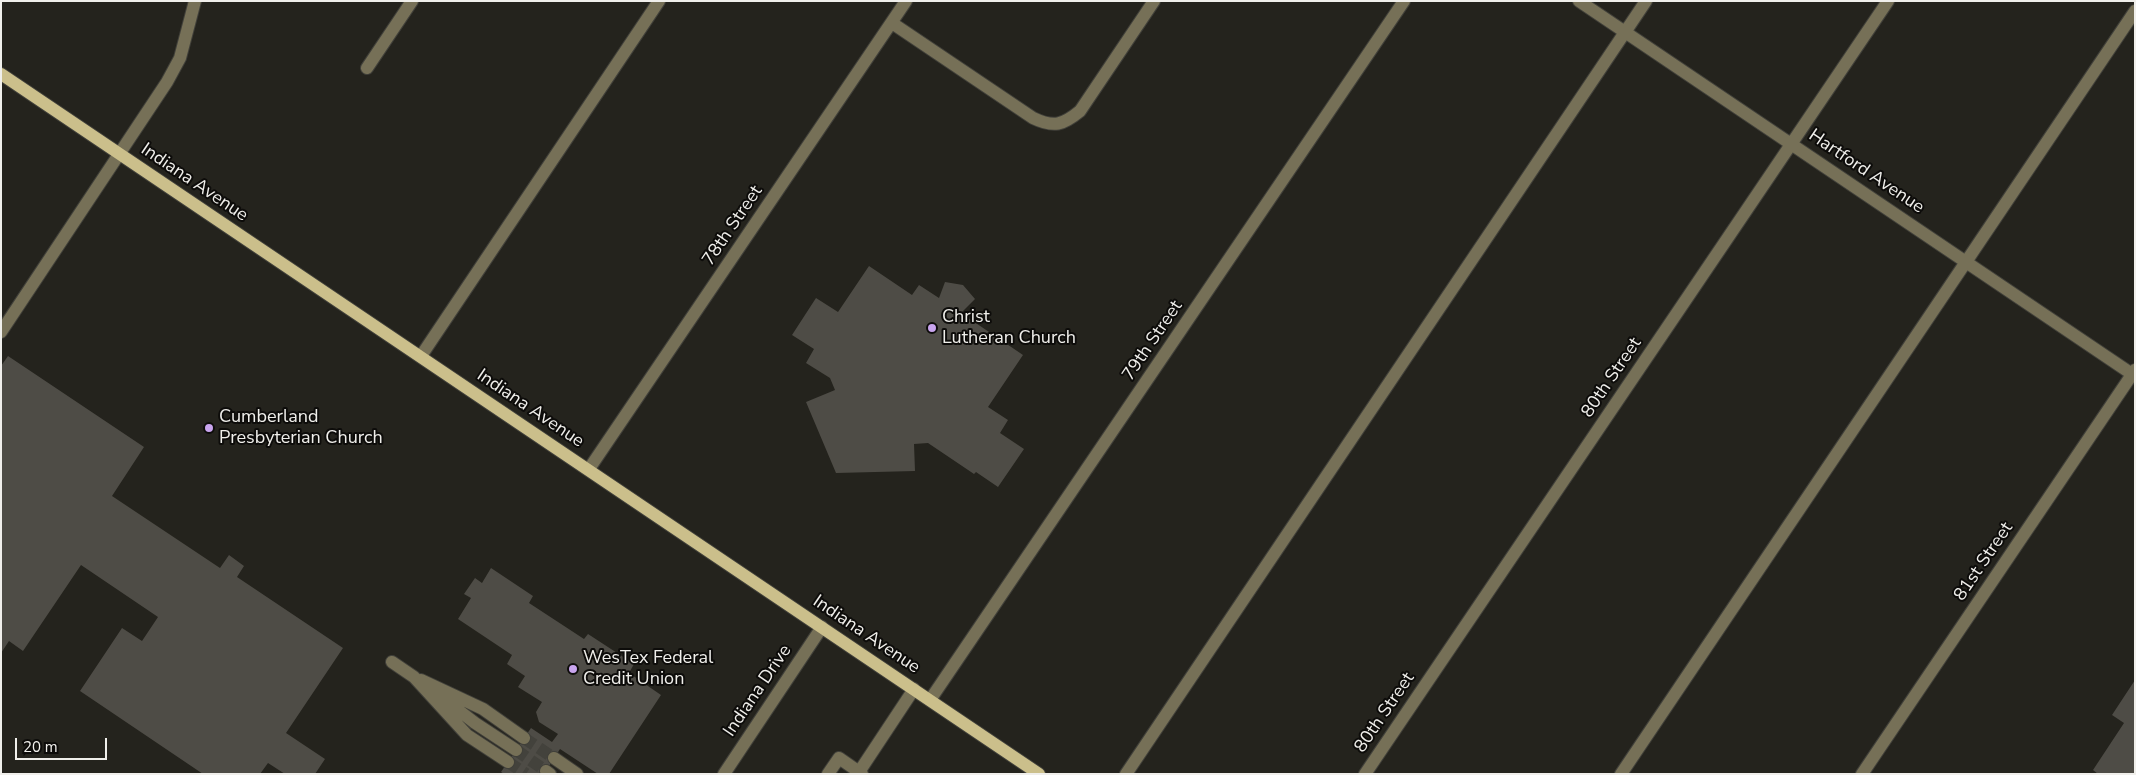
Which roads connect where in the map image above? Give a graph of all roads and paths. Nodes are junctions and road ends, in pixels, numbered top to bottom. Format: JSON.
{"nodes":[{"id":1,"x":195,"y":1,"type":"edge"},
{"id":2,"x":412,"y":1,"type":"edge"},
{"id":3,"x":659,"y":1,"type":"edge"},
{"id":4,"x":906,"y":1,"type":"edge"},
{"id":5,"x":1154,"y":1,"type":"edge"},
{"id":6,"x":1404,"y":1,"type":"edge"},
{"id":7,"x":1579,"y":1,"type":"edge"},
{"id":8,"x":1646,"y":1,"type":"edge"},
{"id":9,"x":1888,"y":1,"type":"edge"},
{"id":10,"x":2135,"y":11,"type":"edge"},
{"id":11,"x":892,"y":23,"type":"junction"},
{"id":12,"x":1625,"y":32,"type":"junction"},
{"id":13,"x":367,"y":68,"type":"dead end"},
{"id":14,"x":1,"y":74,"type":"edge"},
{"id":15,"x":1792,"y":143,"type":"junction"},
{"id":16,"x":119,"y":153,"type":"junction"},
{"id":17,"x":1966,"y":262,"type":"junction"},
{"id":18,"x":1,"y":332,"type":"edge"},
{"id":19,"x":420,"y":356,"type":"junction"},
{"id":20,"x":2133,"y":372,"type":"edge"},
{"id":21,"x":589,"y":469,"type":"junction"},
{"id":22,"x":822,"y":627,"type":"junction"},
{"id":23,"x":392,"y":662,"type":"dead end"},
{"id":24,"x":414,"y":677,"type":"junction"},
{"id":25,"x":914,"y":689,"type":"junction"},
{"id":26,"x":930,"y":700,"type":"junction"},
{"id":27,"x":524,"y":738,"type":"tunnel mouth"},
{"id":28,"x":516,"y":750,"type":"tunnel mouth"},
{"id":29,"x":554,"y":758,"type":"tunnel mouth"},
{"id":30,"x":508,"y":762,"type":"tunnel mouth"},
{"id":31,"x":860,"y":773,"type":"edge"},
{"id":32,"x":577,"y":774,"type":"edge"},
{"id":33,"x":724,"y":774,"type":"edge"},
{"id":34,"x":828,"y":774,"type":"edge"},
{"id":35,"x":1039,"y":774,"type":"edge"},
{"id":36,"x":1126,"y":774,"type":"edge"},
{"id":37,"x":1365,"y":774,"type":"edge"},
{"id":38,"x":1621,"y":774,"type":"edge"},
{"id":39,"x":1862,"y":774,"type":"edge"}],
"edges":[{"from":1,"to":16,"type":"street"},
{"from":2,"to":13,"type":"street"},
{"from":3,"to":19,"type":"street"},
{"from":4,"to":11,"type":"street","name":"78th Street"},
{"from":5,"to":11,"type":"street"},
{"from":6,"to":26,"type":"street","name":"79th Street"},
{"from":7,"to":12,"type":"street","name":"Hartford Avenue"},
{"from":8,"to":12,"type":"street"},
{"from":9,"to":15,"type":"street","name":"80th Street"},
{"from":10,"to":17,"type":"street"},
{"from":11,"to":21,"type":"street","name":"78th Street"},
{"from":12,"to":15,"type":"street","name":"Hartford Avenue"},
{"from":12,"to":36,"type":"street"},
{"from":14,"to":16,"type":"main road","name":"Indiana Avenue"},
{"from":15,"to":17,"type":"street","name":"Hartford Avenue"},
{"from":15,"to":37,"type":"street","name":"80th Street"},
{"from":16,"to":18,"type":"street"},
{"from":16,"to":19,"type":"main road","name":"Indiana Avenue"},
{"from":17,"to":20,"type":"street","name":"Hartford Avenue"},
{"from":17,"to":38,"type":"street"},
{"from":19,"to":21,"type":"main road","name":"Indiana Avenue"},
{"from":20,"to":39,"type":"street","name":"81st Street"},
{"from":21,"to":22,"type":"main road","name":"Indiana Avenue"},
{"from":22,"to":25,"type":"main road","name":"Indiana Avenue"},
{"from":22,"to":33,"type":"street","name":"Indiana Drive"},
{"from":23,"to":24,"type":"street"},
{"from":24,"to":27,"type":"street"},
{"from":24,"to":28,"type":"street"},
{"from":24,"to":30,"type":"street"},
{"from":25,"to":26,"type":"main road","name":"Indiana Avenue"},
{"from":25,"to":31,"type":"street"},
{"from":26,"to":35,"type":"main road","name":"Indiana Avenue"},
{"from":29,"to":32,"type":"street"},
{"from":31,"to":34,"type":"street"}]}
